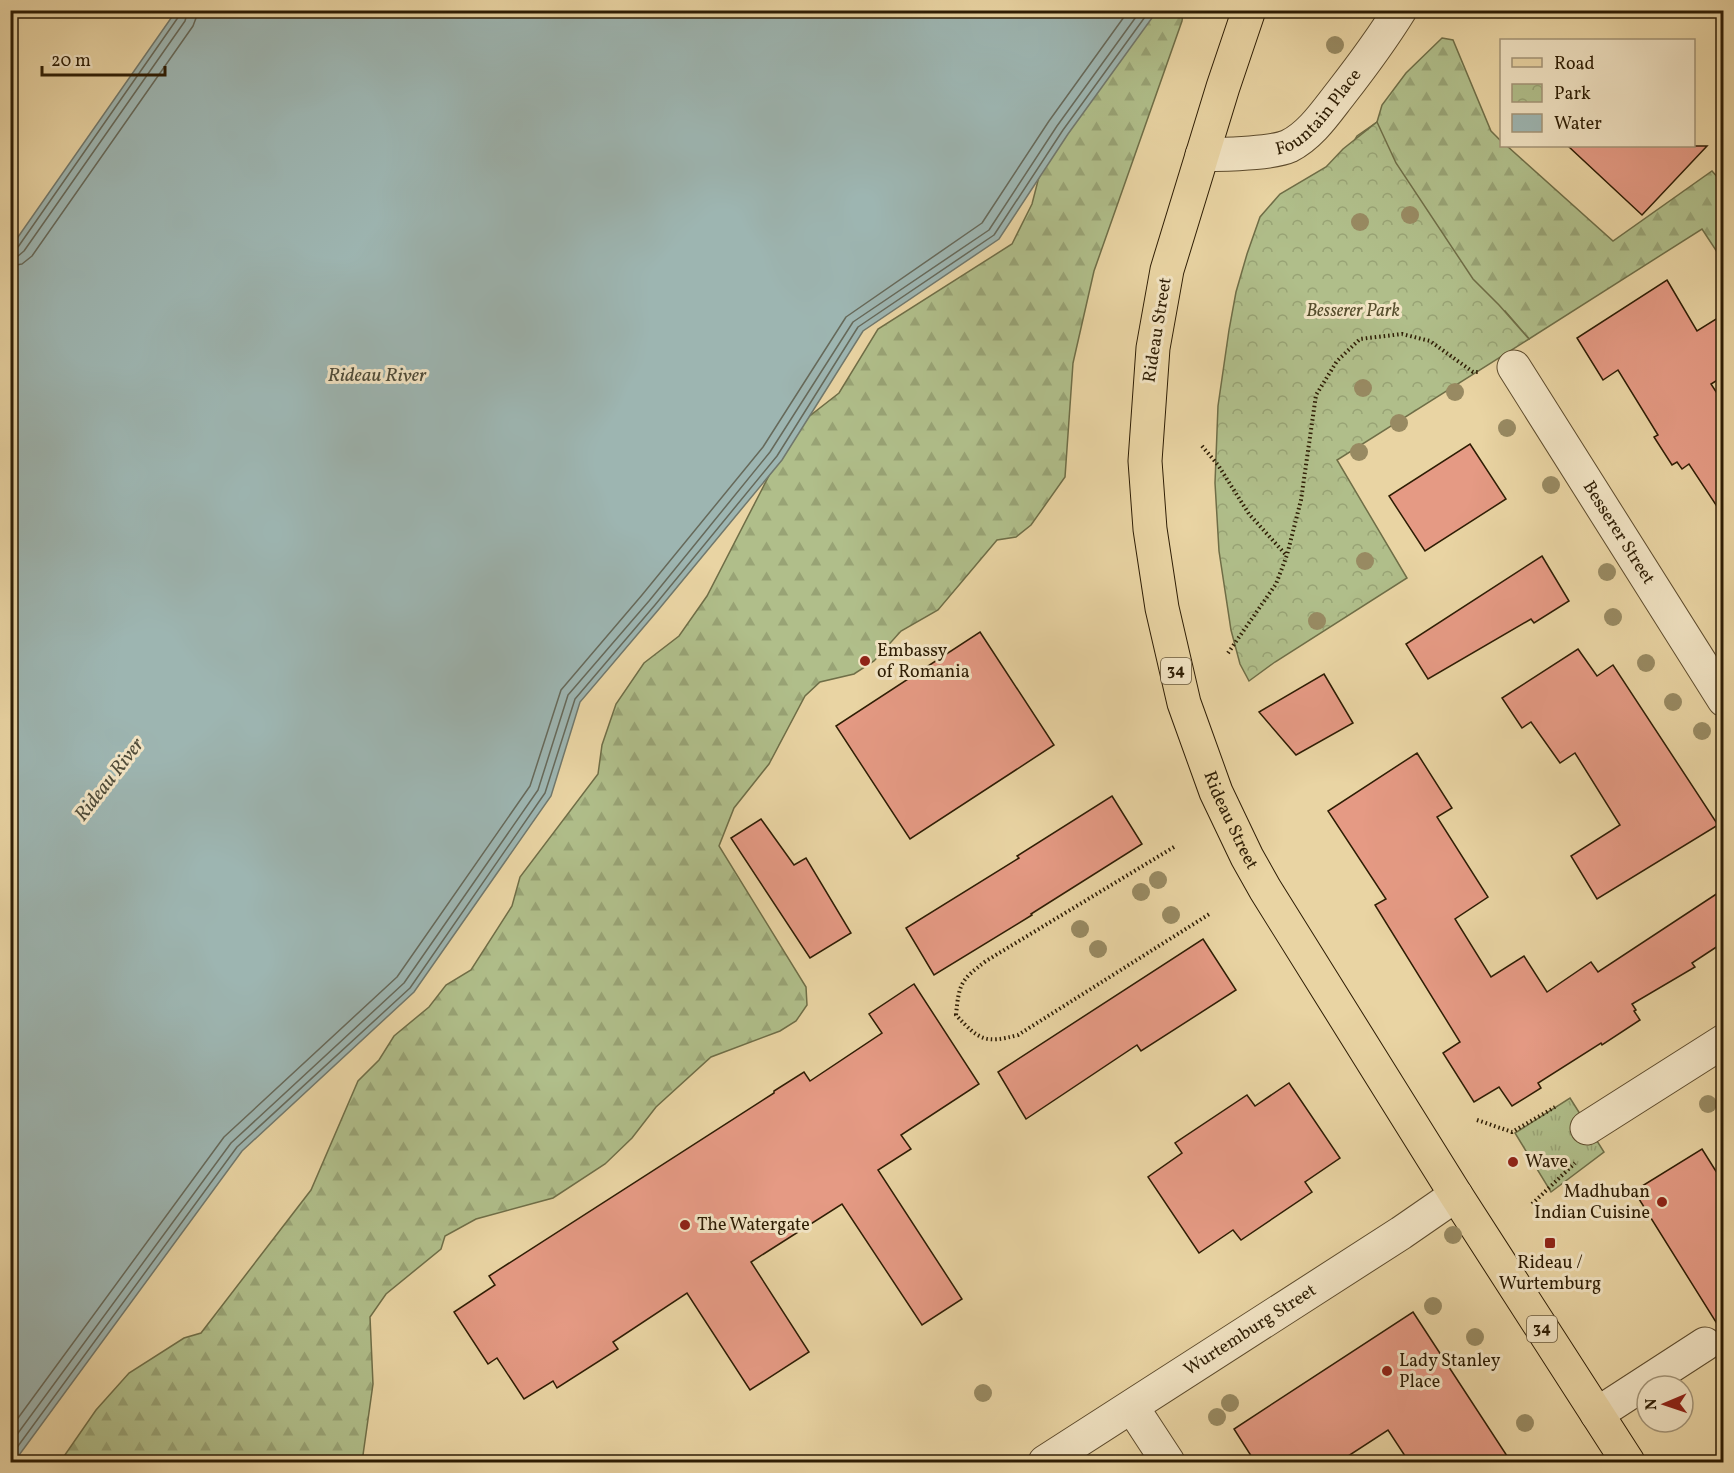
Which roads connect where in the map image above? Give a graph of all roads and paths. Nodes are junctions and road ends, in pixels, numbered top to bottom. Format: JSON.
{"nodes":[{"id":1,"x":1249,"y":10,"type":"edge"},
{"id":2,"x":1400,"y":10,"type":"edge"},
{"id":3,"x":1202,"y":155,"type":"junction"},
{"id":4,"x":1515,"y":368,"type":"joint"},
{"id":5,"x":1202,"y":446,"type":"dead end"},
{"id":6,"x":1287,"y":555,"type":"junction"},
{"id":7,"x":1228,"y":653,"type":"dead end"},
{"id":8,"x":1724,"y":700,"type":"edge"},
{"id":9,"x":1174,"y":847,"type":"dead end"},
{"id":10,"x":1211,"y":913,"type":"dead end"},
{"id":11,"x":1724,"y":1041,"type":"edge"},
{"id":12,"x":1477,"y":1120,"type":"dead end"},
{"id":13,"x":1587,"y":1128,"type":"junction"},
{"id":14,"x":1456,"y":1195,"type":"junction"},
{"id":15,"x":1532,"y":1204,"type":"dead end"},
{"id":16,"x":1705,"y":1344,"type":"dead end"},
{"id":17,"x":1132,"y":1407,"type":"junction"},
{"id":18,"x":1597,"y":1414,"type":"junction"},
{"id":19,"x":1045,"y":1462,"type":"edge"},
{"id":20,"x":1168,"y":1462,"type":"edge"},
{"id":21,"x":1628,"y":1462,"type":"edge"}],
"edges":[{"from":1,"to":3,"type":"main road","name":"Rideau Street","number":"34"},
{"from":2,"to":3,"type":"street","name":"Fountain Place"},
{"from":3,"to":14,"type":"main road","name":"Rideau Street","number":"34"},
{"from":4,"to":6,"type":"path"},
{"from":4,"to":8,"type":"street","name":"Besserer Street"},
{"from":5,"to":6,"type":"path"},
{"from":6,"to":7,"type":"path"},
{"from":9,"to":10,"type":"path"},
{"from":11,"to":13,"type":"street"},
{"from":12,"to":13,"type":"path"},
{"from":13,"to":15,"type":"path"},
{"from":14,"to":17,"type":"street","name":"Wurtemburg Street"},
{"from":14,"to":18,"type":"main road","name":"Rideau Street","number":"34"},
{"from":16,"to":18,"type":"street"},
{"from":17,"to":19,"type":"street","name":"Wurtemburg Street"},
{"from":17,"to":20,"type":"street"},
{"from":18,"to":21,"type":"main road","name":"Rideau Street","number":"34"}]}
